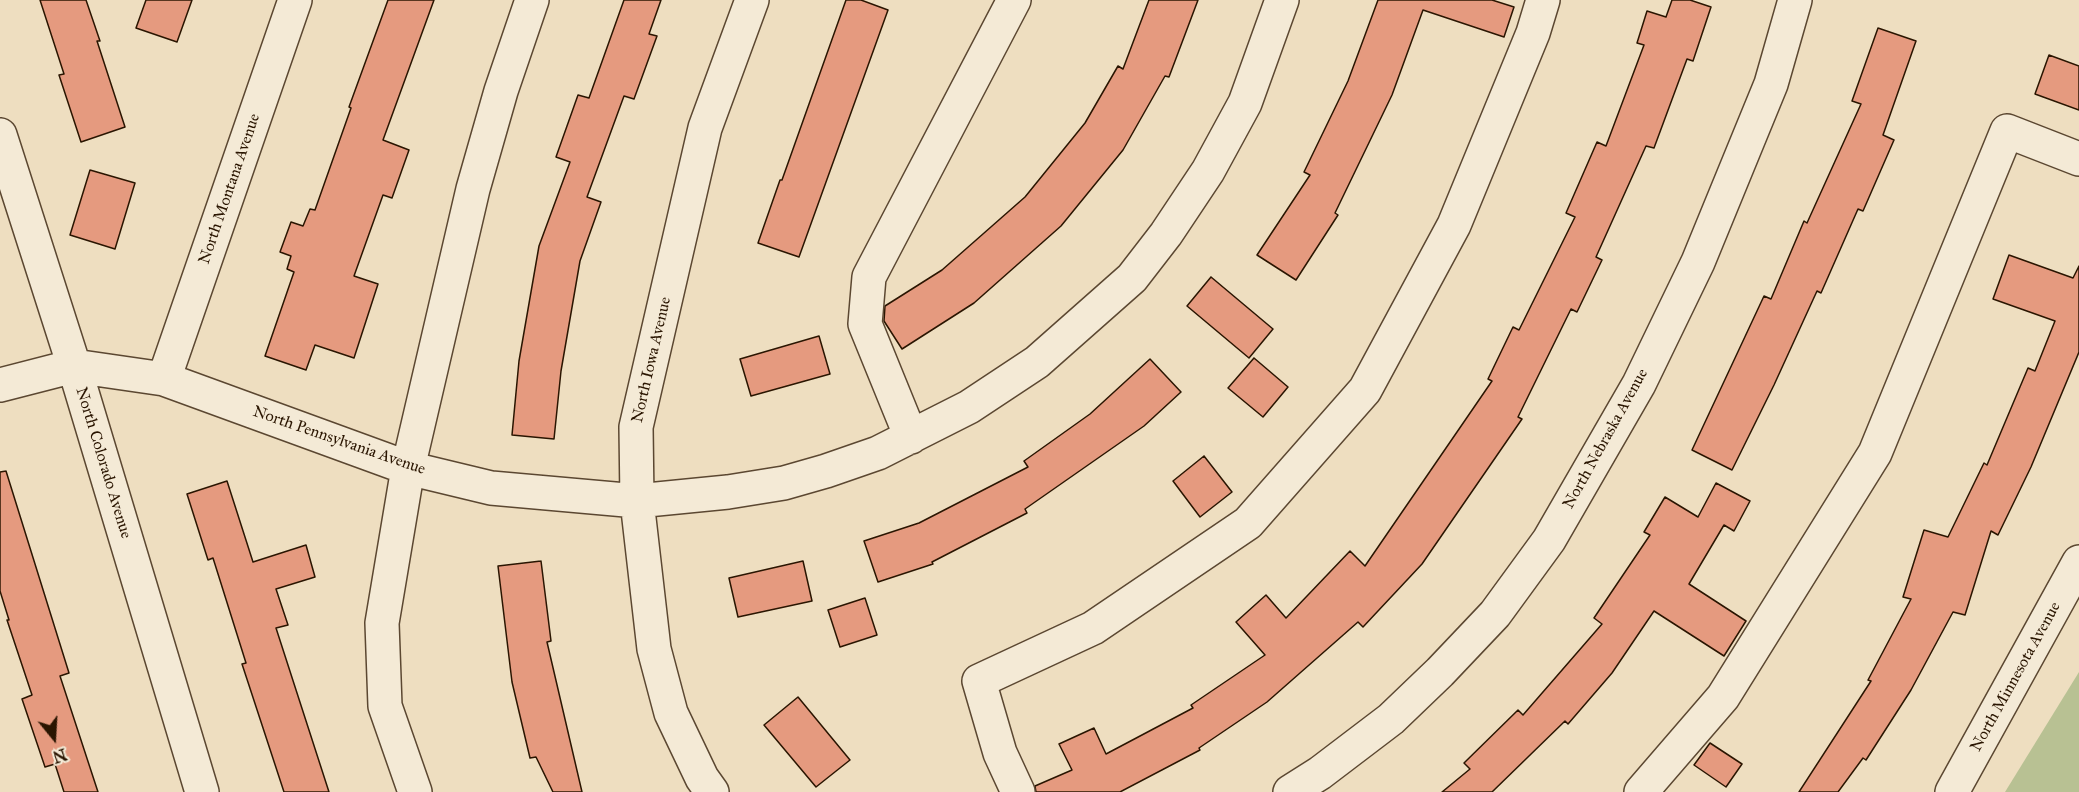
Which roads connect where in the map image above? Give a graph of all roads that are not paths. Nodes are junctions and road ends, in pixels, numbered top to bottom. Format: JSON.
{"nodes":[{"id":1,"x":295,"y":0,"type":"edge"},
{"id":2,"x":532,"y":0,"type":"edge"},
{"id":3,"x":753,"y":0,"type":"edge"},
{"id":4,"x":1014,"y":0,"type":"edge"},
{"id":5,"x":1282,"y":0,"type":"edge"},
{"id":6,"x":1543,"y":0,"type":"edge"},
{"id":7,"x":1795,"y":0,"type":"edge"},
{"id":8,"x":0,"y":135,"type":"edge"},
{"id":9,"x":2079,"y":159,"type":"edge"},
{"id":10,"x":74,"y":366,"type":"junction"},
{"id":11,"x":165,"y":379,"type":"junction"},
{"id":12,"x":0,"y":385,"type":"edge"},
{"id":13,"x":911,"y":437,"type":"junction"},
{"id":14,"x":408,"y":468,"type":"junction"},
{"id":15,"x":637,"y":501,"type":"junction"},
{"id":16,"x":2079,"y":562,"type":"edge"},
{"id":17,"x":202,"y":792,"type":"edge"},
{"id":18,"x":415,"y":792,"type":"edge"},
{"id":19,"x":712,"y":792,"type":"edge"},
{"id":20,"x":1018,"y":792,"type":"edge"},
{"id":21,"x":1290,"y":792,"type":"edge"},
{"id":22,"x":1641,"y":792,"type":"edge"},
{"id":23,"x":1952,"y":792,"type":"edge"}],
"edges":[{"from":1,"to":11,"type":"street","name":"North Montana Avenue"},
{"from":2,"to":14,"type":"street"},
{"from":3,"to":15,"type":"street","name":"North Iowa Avenue"},
{"from":4,"to":13,"type":"street"},
{"from":5,"to":13,"type":"street","name":"North Pennsylvania Avenue"},
{"from":6,"to":20,"type":"street"},
{"from":7,"to":21,"type":"street","name":"North Nebraska Avenue"},
{"from":8,"to":10,"type":"street","name":"North Colorado Avenue"},
{"from":9,"to":22,"type":"street"},
{"from":10,"to":11,"type":"street","name":"North Pennsylvania Avenue"},
{"from":10,"to":12,"type":"street","name":"North Pennsylvania Avenue"},
{"from":10,"to":17,"type":"street","name":"North Colorado Avenue"},
{"from":11,"to":14,"type":"street","name":"North Pennsylvania Avenue"},
{"from":13,"to":15,"type":"street","name":"North Pennsylvania Avenue"},
{"from":14,"to":15,"type":"street","name":"North Pennsylvania Avenue"},
{"from":14,"to":18,"type":"street"},
{"from":15,"to":19,"type":"street","name":"North Iowa Avenue"},
{"from":16,"to":23,"type":"street","name":"North Minnesota Avenue"}]}
